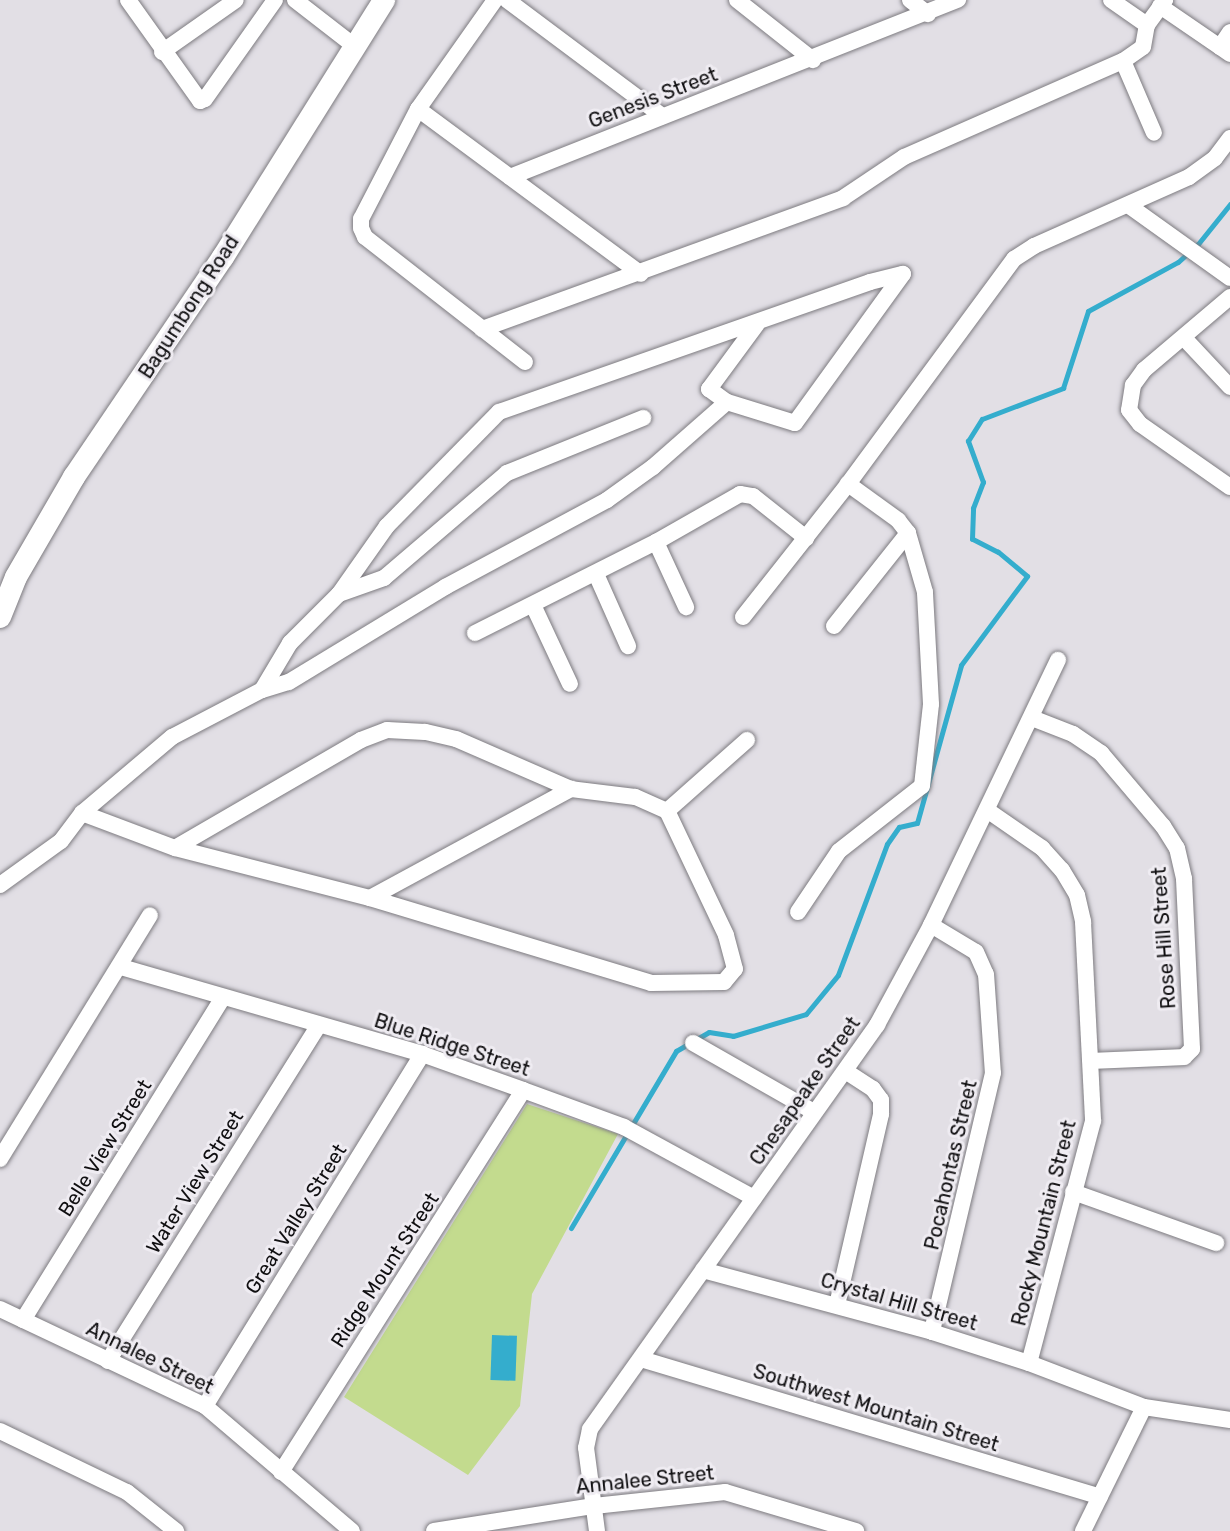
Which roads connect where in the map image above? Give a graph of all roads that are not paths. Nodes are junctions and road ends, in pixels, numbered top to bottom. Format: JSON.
{"nodes":[{"id":1,"x":128,"y":0,"type":"edge"},
{"id":2,"x":236,"y":0,"type":"edge"},
{"id":3,"x":275,"y":0,"type":"edge"},
{"id":4,"x":295,"y":0,"type":"edge"},
{"id":5,"x":384,"y":0,"type":"edge"},
{"id":6,"x":495,"y":0,"type":"edge"},
{"id":7,"x":507,"y":0,"type":"edge"},
{"id":8,"x":737,"y":0,"type":"edge"},
{"id":9,"x":910,"y":0,"type":"edge"},
{"id":10,"x":958,"y":0,"type":"edge"},
{"id":11,"x":1111,"y":0,"type":"edge"},
{"id":12,"x":1162,"y":3,"type":"edge"},
{"id":13,"x":928,"y":14,"type":"junction"},
{"id":14,"x":1147,"y":25,"type":"junction"},
{"id":15,"x":1230,"y":32,"type":"edge"},
{"id":16,"x":353,"y":45,"type":"junction"},
{"id":17,"x":162,"y":51,"type":"junction"},
{"id":18,"x":1225,"y":51,"type":"edge"},
{"id":19,"x":813,"y":60,"type":"junction"},
{"id":20,"x":1123,"y":61,"type":"junction"},
{"id":21,"x":418,"y":110,"type":"junction"},
{"id":22,"x":662,"y":116,"type":"junction"},
{"id":23,"x":1154,"y":133,"type":"dead end"},
{"id":24,"x":1230,"y":138,"type":"edge"},
{"id":25,"x":510,"y":177,"type":"junction"},
{"id":26,"x":1128,"y":205,"type":"junction"},
{"id":27,"x":641,"y":274,"type":"junction"},
{"id":28,"x":1230,"y":278,"type":"edge"},
{"id":29,"x":1230,"y":297,"type":"edge"},
{"id":30,"x":757,"y":324,"type":"junction"},
{"id":31,"x":482,"y":329,"type":"junction"},
{"id":32,"x":1185,"y":339,"type":"junction"},
{"id":33,"x":525,"y":362,"type":"dead end"},
{"id":34,"x":1230,"y":387,"type":"edge"},
{"id":35,"x":726,"y":402,"type":"junction"},
{"id":36,"x":643,"y":418,"type":"dead end"},
{"id":37,"x":848,"y":484,"type":"junction"},
{"id":38,"x":1230,"y":487,"type":"edge"},
{"id":39,"x":908,"y":532,"type":"junction"},
{"id":40,"x":806,"y":538,"type":"junction"},
{"id":41,"x":656,"y":542,"type":"junction"},
{"id":42,"x":596,"y":574,"type":"junction"},
{"id":43,"x":339,"y":594,"type":"junction"},
{"id":44,"x":534,"y":605,"type":"junction"},
{"id":45,"x":686,"y":607,"type":"dead end"},
{"id":46,"x":0,"y":617,"type":"edge"},
{"id":47,"x":743,"y":617,"type":"dead end"},
{"id":48,"x":834,"y":626,"type":"dead end"},
{"id":49,"x":476,"y":633,"type":"dead end"},
{"id":50,"x":628,"y":646,"type":"dead end"},
{"id":51,"x":1058,"y":660,"type":"dead end"},
{"id":52,"x":570,"y":684,"type":"dead end"},
{"id":53,"x":262,"y":690,"type":"junction"},
{"id":54,"x":1032,"y":718,"type":"junction"},
{"id":55,"x":747,"y":740,"type":"dead end"},
{"id":56,"x":572,"y":789,"type":"junction"},
{"id":57,"x":987,"y":810,"type":"junction"},
{"id":58,"x":668,"y":812,"type":"junction"},
{"id":59,"x":82,"y":813,"type":"junction"},
{"id":60,"x":175,"y":848,"type":"junction"},
{"id":61,"x":0,"y":885,"type":"edge"},
{"id":62,"x":370,"y":898,"type":"junction"},
{"id":63,"x":798,"y":912,"type":"dead end"},
{"id":64,"x":150,"y":915,"type":"dead end"},
{"id":65,"x":931,"y":925,"type":"junction"},
{"id":66,"x":122,"y":967,"type":"junction"},
{"id":67,"x":223,"y":997,"type":"junction"},
{"id":68,"x":318,"y":1026,"type":"junction"},
{"id":69,"x":693,"y":1043,"type":"dead end"},
{"id":70,"x":422,"y":1054,"type":"junction"},
{"id":71,"x":1092,"y":1061,"type":"junction"},
{"id":72,"x":844,"y":1071,"type":"junction"},
{"id":73,"x":523,"y":1089,"type":"junction"},
{"id":74,"x":814,"y":1112,"type":"junction"},
{"id":75,"x":0,"y":1160,"type":"edge"},
{"id":76,"x":1073,"y":1192,"type":"junction"},
{"id":77,"x":754,"y":1198,"type":"junction"},
{"id":78,"x":1216,"y":1243,"type":"dead end"},
{"id":79,"x":703,"y":1270,"type":"junction"},
{"id":80,"x":837,"y":1305,"type":"junction"},
{"id":81,"x":0,"y":1309,"type":"edge"},
{"id":82,"x":23,"y":1320,"type":"junction"},
{"id":83,"x":932,"y":1332,"type":"junction"},
{"id":84,"x":641,"y":1359,"type":"junction"},
{"id":85,"x":108,"y":1361,"type":"junction"},
{"id":86,"x":1029,"y":1363,"type":"junction"},
{"id":87,"x":205,"y":1406,"type":"junction"},
{"id":88,"x":1144,"y":1407,"type":"junction"},
{"id":89,"x":1230,"y":1420,"type":"edge"},
{"id":90,"x":0,"y":1431,"type":"edge"},
{"id":91,"x":281,"y":1472,"type":"junction"},
{"id":92,"x":1100,"y":1497,"type":"junction"},
{"id":93,"x":594,"y":1506,"type":"junction"},
{"id":94,"x":176,"y":1531,"type":"edge"},
{"id":95,"x":352,"y":1531,"type":"edge"},
{"id":96,"x":435,"y":1531,"type":"edge"},
{"id":97,"x":597,"y":1531,"type":"edge"},
{"id":98,"x":856,"y":1531,"type":"edge"},
{"id":99,"x":1083,"y":1531,"type":"edge"}],
"edges":[{"from":1,"to":17,"type":"street"},
{"from":2,"to":17,"type":"street"},
{"from":3,"to":17,"type":"street"},
{"from":4,"to":16,"type":"street"},
{"from":5,"to":16,"type":"main road","name":"Bagumbong Road"},
{"from":6,"to":21,"type":"street"},
{"from":7,"to":22,"type":"street"},
{"from":8,"to":19,"type":"street"},
{"from":9,"to":13,"type":"street"},
{"from":10,"to":13,"type":"street","name":"Genesis Street"},
{"from":11,"to":14,"type":"street"},
{"from":12,"to":14,"type":"street"},
{"from":12,"to":18,"type":"street"},
{"from":13,"to":19,"type":"street","name":"Genesis Street"},
{"from":14,"to":20,"type":"street"},
{"from":15,"to":18,"type":"street"},
{"from":16,"to":46,"type":"main road","name":"Bagumbong Road"},
{"from":19,"to":22,"type":"street","name":"Genesis Street"},
{"from":20,"to":23,"type":"street"},
{"from":20,"to":27,"type":"street"},
{"from":21,"to":25,"type":"street"},
{"from":21,"to":31,"type":"street"},
{"from":22,"to":25,"type":"street","name":"Genesis Street"},
{"from":24,"to":26,"type":"street"},
{"from":25,"to":27,"type":"street"},
{"from":26,"to":28,"type":"street"},
{"from":26,"to":37,"type":"street"},
{"from":27,"to":31,"type":"street"},
{"from":29,"to":32,"type":"street"},
{"from":30,"to":35,"type":"street"},
{"from":30,"to":35,"type":"street"},
{"from":30,"to":43,"type":"street"},
{"from":31,"to":33,"type":"street"},
{"from":32,"to":34,"type":"street"},
{"from":32,"to":38,"type":"street"},
{"from":35,"to":53,"type":"street"},
{"from":36,"to":43,"type":"street"},
{"from":37,"to":39,"type":"street"},
{"from":37,"to":40,"type":"street"},
{"from":39,"to":48,"type":"street"},
{"from":39,"to":63,"type":"street"},
{"from":40,"to":41,"type":"street"},
{"from":40,"to":47,"type":"street"},
{"from":41,"to":42,"type":"street"},
{"from":41,"to":45,"type":"street"},
{"from":42,"to":44,"type":"street"},
{"from":42,"to":50,"type":"street"},
{"from":43,"to":53,"type":"street"},
{"from":44,"to":49,"type":"street"},
{"from":44,"to":52,"type":"street"},
{"from":51,"to":54,"type":"street","name":"Chesapeake Street"},
{"from":53,"to":59,"type":"street"},
{"from":54,"to":57,"type":"street","name":"Chesapeake Street"},
{"from":54,"to":71,"type":"street","name":"Rose Hill Street"},
{"from":55,"to":58,"type":"street"},
{"from":56,"to":58,"type":"street"},
{"from":56,"to":60,"type":"street"},
{"from":56,"to":62,"type":"street"},
{"from":57,"to":65,"type":"street","name":"Chesapeake Street"},
{"from":57,"to":71,"type":"street","name":"Rocky Mountain Street"},
{"from":58,"to":62,"type":"street"},
{"from":59,"to":60,"type":"street"},
{"from":59,"to":61,"type":"street"},
{"from":60,"to":62,"type":"street"},
{"from":64,"to":66,"type":"street"},
{"from":65,"to":72,"type":"street","name":"Chesapeake Street"},
{"from":65,"to":83,"type":"street","name":"Pocahontas Street"},
{"from":66,"to":67,"type":"street","name":"Blue Ridge Street"},
{"from":66,"to":75,"type":"street"},
{"from":67,"to":68,"type":"street","name":"Blue Ridge Street"},
{"from":67,"to":82,"type":"street","name":"Belle View Street"},
{"from":68,"to":70,"type":"street","name":"Blue Ridge Street"},
{"from":68,"to":85,"type":"street","name":"Water View Street"},
{"from":69,"to":74,"type":"street"},
{"from":70,"to":73,"type":"street","name":"Blue Ridge Street"},
{"from":70,"to":87,"type":"street","name":"Great Valley Street"},
{"from":71,"to":76,"type":"street","name":"Rocky Mountain Street"},
{"from":72,"to":74,"type":"street","name":"Chesapeake Street"},
{"from":72,"to":80,"type":"street"},
{"from":73,"to":77,"type":"street","name":"Blue Ridge Street"},
{"from":73,"to":91,"type":"street","name":"Ridge Mount Street"},
{"from":74,"to":77,"type":"street","name":"Chesapeake Street"},
{"from":76,"to":78,"type":"street"},
{"from":76,"to":86,"type":"street","name":"Rocky Mountain Street"},
{"from":77,"to":79,"type":"street","name":"Chesapeake Street"},
{"from":79,"to":80,"type":"street","name":"Crystal Hill Street"},
{"from":79,"to":84,"type":"street","name":"Chesapeake Street"},
{"from":80,"to":83,"type":"street","name":"Crystal Hill Street"},
{"from":81,"to":82,"type":"street","name":"Annalee Street"},
{"from":82,"to":85,"type":"street","name":"Annalee Street"},
{"from":83,"to":86,"type":"street","name":"Crystal Hill Street"},
{"from":84,"to":92,"type":"street","name":"Southwest Mountain Street"},
{"from":84,"to":93,"type":"street","name":"Chesapeake Street"},
{"from":85,"to":87,"type":"street","name":"Annalee Street"},
{"from":86,"to":88,"type":"street","name":"Crystal Hill Street"},
{"from":87,"to":91,"type":"street","name":"Annalee Street"},
{"from":88,"to":89,"type":"street","name":"Crystal Hill Street"},
{"from":88,"to":92,"type":"street"},
{"from":90,"to":94,"type":"street"},
{"from":91,"to":95,"type":"street","name":"Annalee Street"},
{"from":92,"to":99,"type":"street"},
{"from":93,"to":96,"type":"street","name":"Annalee Street"},
{"from":93,"to":97,"type":"street","name":"Chesapeake Street"},
{"from":93,"to":98,"type":"street","name":"Annalee Street"}]}
